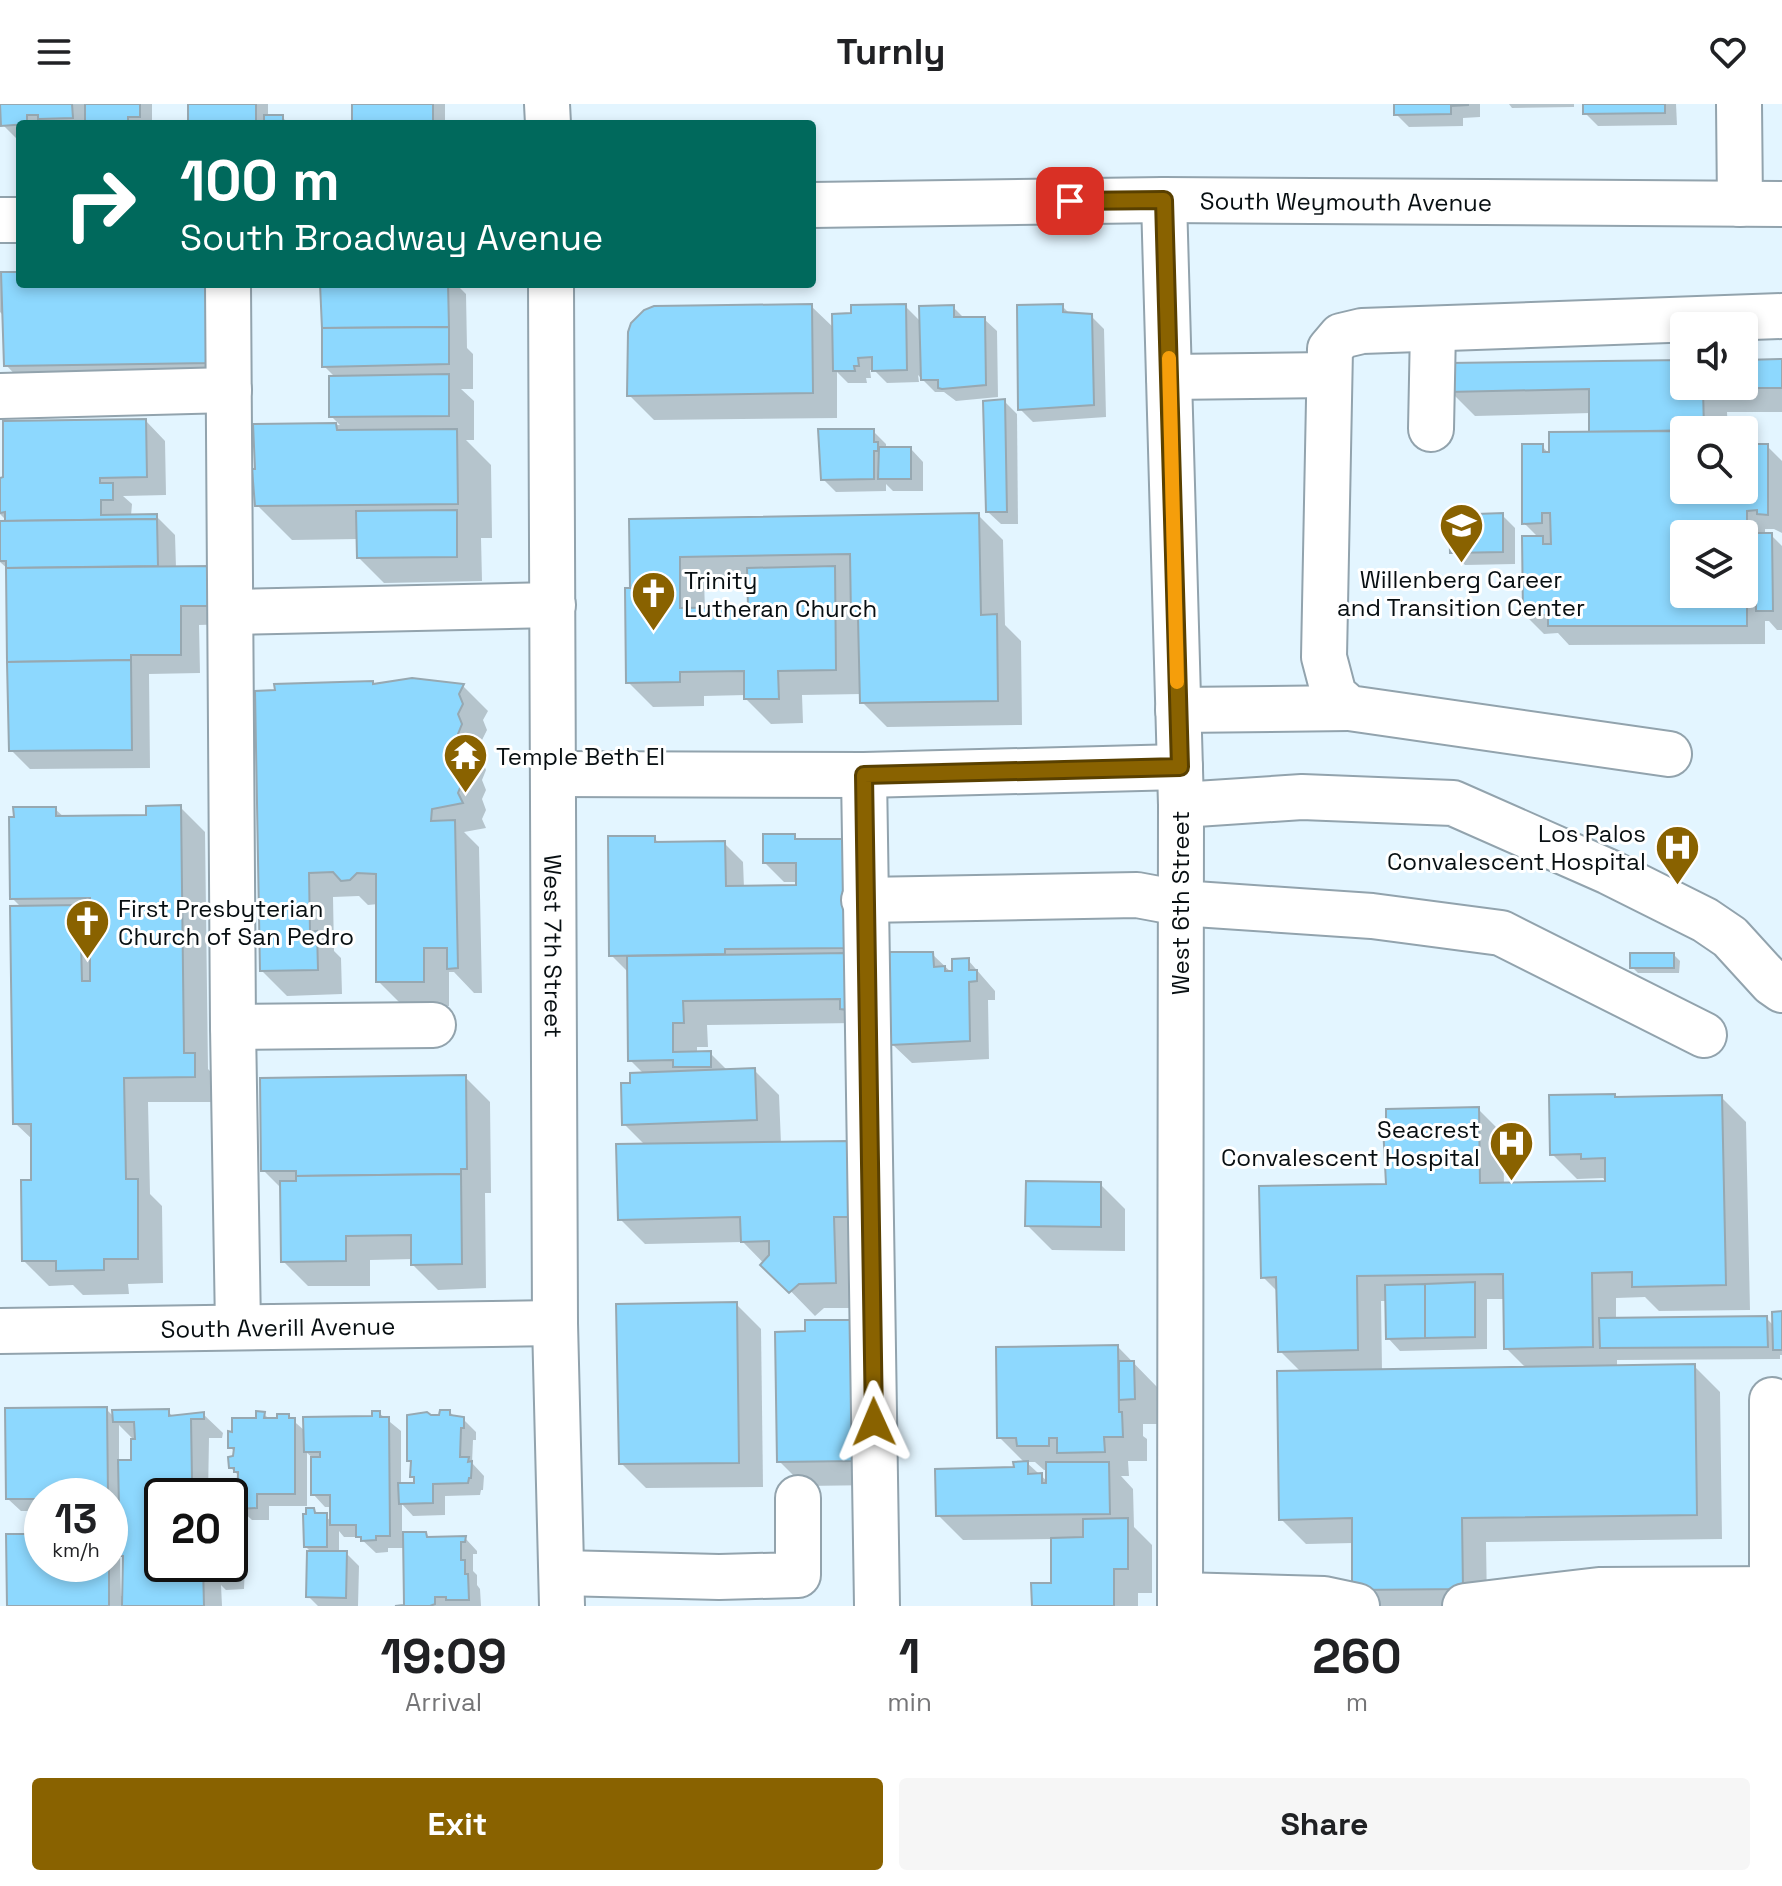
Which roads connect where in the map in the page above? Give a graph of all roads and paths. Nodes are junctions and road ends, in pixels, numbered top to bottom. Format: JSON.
{"nodes":[{"id":1,"x":1739,"y":104,"type":"edge"},
{"id":2,"x":1164,"y":200,"type":"junction"},
{"id":3,"x":1761,"y":204,"type":"edge"},
{"id":4,"x":816,"y":205,"type":"edge"},
{"id":5,"x":228,"y":288,"type":"edge"},
{"id":6,"x":551,"y":288,"type":"edge"},
{"id":7,"x":1782,"y":316,"type":"edge"},
{"id":8,"x":1433,"y":329,"type":"junction"},
{"id":9,"x":1328,"y":375,"type":"junction"},
{"id":10,"x":1169,"y":377,"type":"junction"},
{"id":11,"x":229,"y":390,"type":"junction"},
{"id":12,"x":0,"y":396,"type":"edge"},
{"id":13,"x":1431,"y":429,"type":"dead end"},
{"id":14,"x":553,"y":605,"type":"junction"},
{"id":15,"x":231,"y":612,"type":"junction"},
{"id":16,"x":1349,"y":708,"type":"junction"},
{"id":17,"x":1178,"y":710,"type":"junction"},
{"id":18,"x":1669,"y":754,"type":"dead end"},
{"id":19,"x":553,"y":774,"type":"junction"},
{"id":20,"x":864,"y":775,"type":"junction"},
{"id":21,"x":1180,"y":786,"type":"junction"},
{"id":22,"x":864,"y":900,"type":"junction"},
{"id":23,"x":1180,"y":903,"type":"junction"},
{"id":24,"x":1782,"y":990,"type":"edge"},
{"id":25,"x":433,"y":1025,"type":"dead end"},
{"id":26,"x":233,"y":1027,"type":"junction"},
{"id":27,"x":1704,"y":1035,"type":"dead end"},
{"id":28,"x":555,"y":1323,"type":"junction"},
{"id":29,"x":238,"y":1327,"type":"junction"},
{"id":30,"x":0,"y":1331,"type":"edge"},
{"id":31,"x":1772,"y":1400,"type":"dead end"},
{"id":32,"x":798,"y":1498,"type":"dead end"},
{"id":33,"x":1777,"y":1589,"type":"edge"},
{"id":34,"x":562,"y":1590,"type":"edge"},
{"id":35,"x":1180,"y":1600,"type":"edge"},
{"id":36,"x":877,"y":1606,"type":"edge"},
{"id":37,"x":1357,"y":1606,"type":"edge"},
{"id":38,"x":1465,"y":1606,"type":"edge"}],
"edges":[{"from":1,"to":3,"type":"street"},
{"from":2,"to":3,"type":"street","name":"South Weymouth Avenue"},
{"from":2,"to":4,"type":"street","name":"South Weymouth Avenue"},
{"from":2,"to":10,"type":"street","name":"West 6th Street"},
{"from":5,"to":11,"type":"street"},
{"from":6,"to":14,"type":"street","name":"West 7th Street"},
{"from":7,"to":8,"type":"street"},
{"from":8,"to":9,"type":"street"},
{"from":8,"to":13,"type":"street"},
{"from":9,"to":10,"type":"street"},
{"from":9,"to":16,"type":"street"},
{"from":10,"to":17,"type":"street","name":"West 6th Street"},
{"from":11,"to":12,"type":"street"},
{"from":11,"to":15,"type":"street"},
{"from":14,"to":15,"type":"street"},
{"from":14,"to":19,"type":"street","name":"West 7th Street"},
{"from":15,"to":26,"type":"street"},
{"from":16,"to":17,"type":"street"},
{"from":16,"to":18,"type":"street"},
{"from":17,"to":21,"type":"street","name":"West 6th Street"},
{"from":19,"to":20,"type":"street"},
{"from":19,"to":28,"type":"street","name":"West 7th Street"},
{"from":20,"to":21,"type":"street"},
{"from":20,"to":22,"type":"street"},
{"from":21,"to":23,"type":"street","name":"West 6th Street"},
{"from":21,"to":24,"type":"street"},
{"from":22,"to":23,"type":"street"},
{"from":22,"to":36,"type":"street"},
{"from":23,"to":27,"type":"street"},
{"from":23,"to":35,"type":"street","name":"West 6th Street"},
{"from":25,"to":26,"type":"street"},
{"from":26,"to":29,"type":"street"},
{"from":28,"to":29,"type":"street","name":"South Averill Avenue"},
{"from":28,"to":34,"type":"street","name":"West 7th Street"},
{"from":29,"to":30,"type":"street","name":"South Averill Avenue"},
{"from":31,"to":33,"type":"street"},
{"from":32,"to":34,"type":"street"},
{"from":33,"to":38,"type":"street"},
{"from":35,"to":37,"type":"street"}]}
